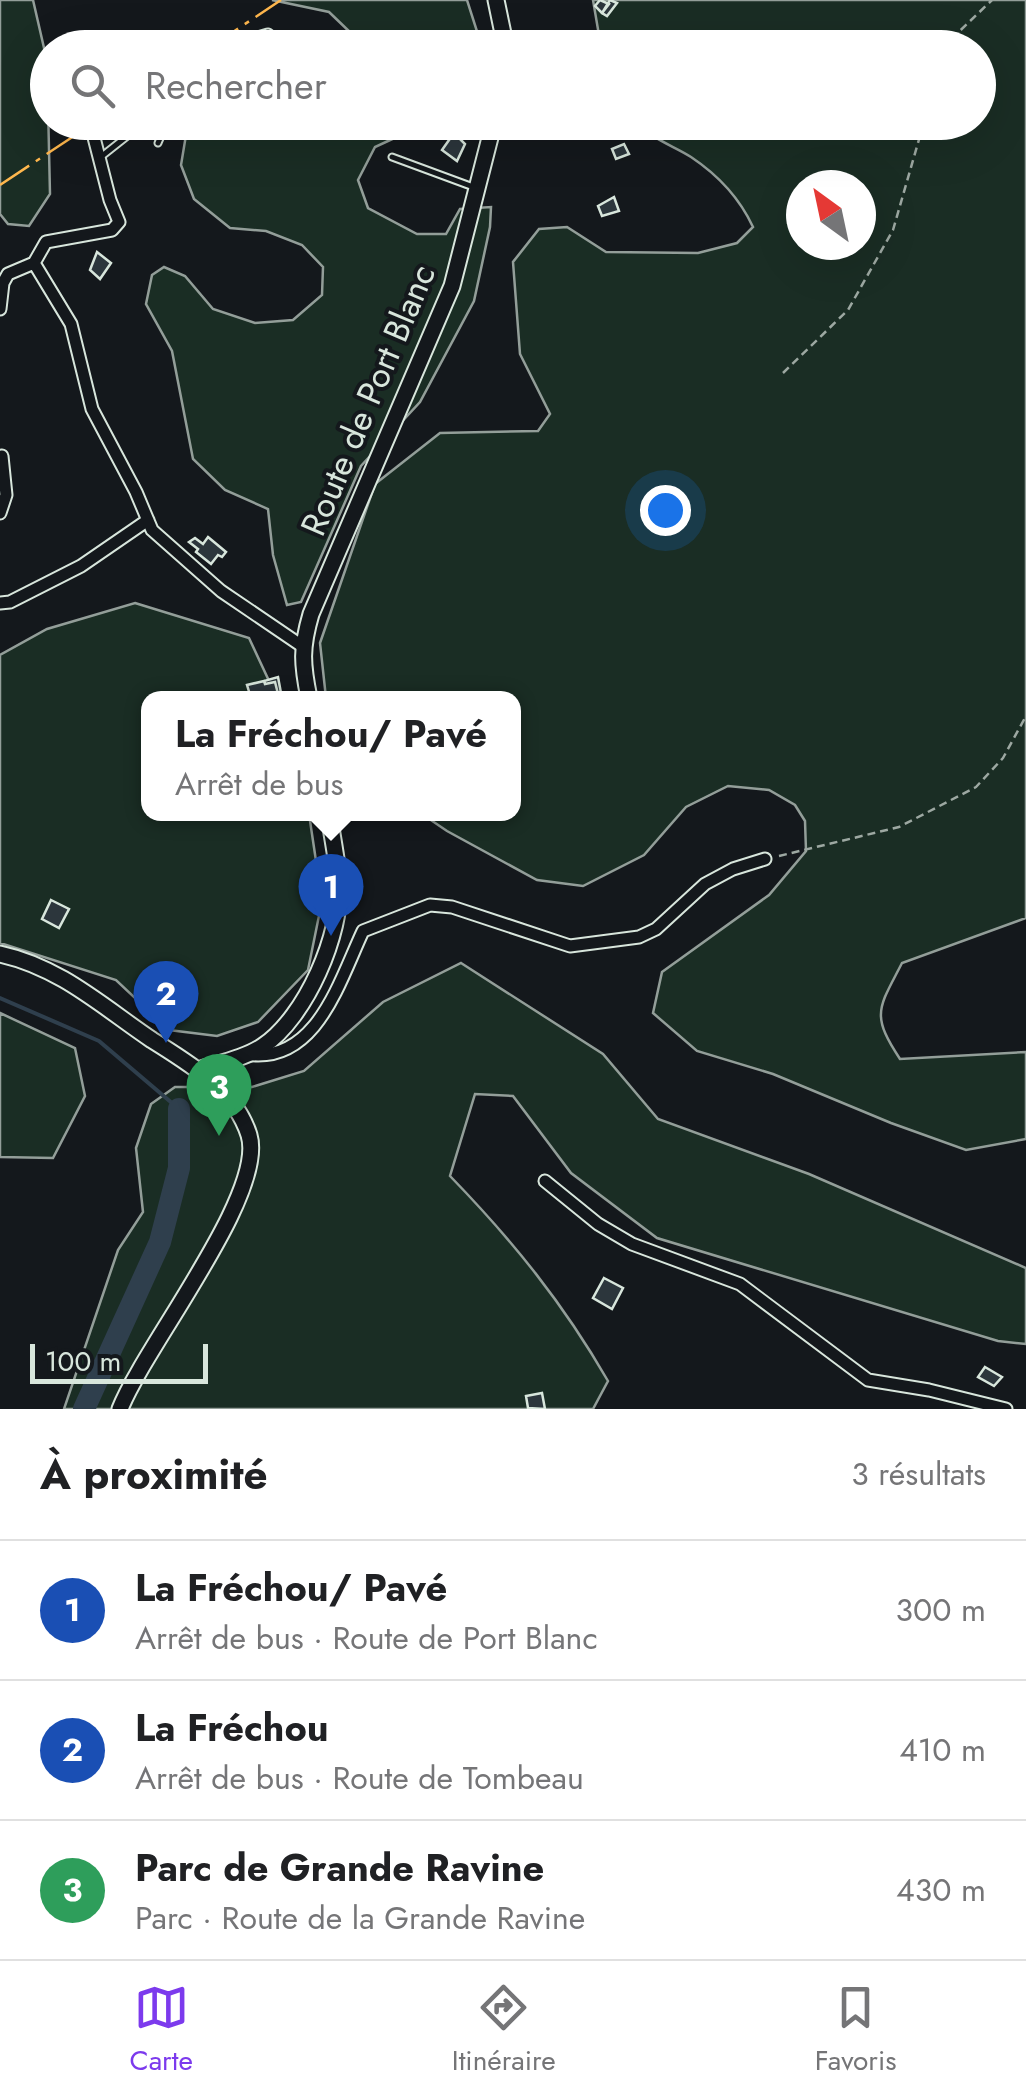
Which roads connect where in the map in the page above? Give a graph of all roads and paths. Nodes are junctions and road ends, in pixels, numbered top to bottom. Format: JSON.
{"nodes":[{"id":1,"x":496,"y":0,"type":"edge"},
{"id":2,"x":992,"y":0,"type":"edge"},
{"id":3,"x":502,"y":30,"type":"edge"},
{"id":4,"x":961,"y":30,"type":"edge"},
{"id":5,"x":95,"y":140,"type":"edge"},
{"id":6,"x":122,"y":140,"type":"edge"},
{"id":7,"x":159,"y":140,"type":"edge"},
{"id":8,"x":490,"y":140,"type":"edge"},
{"id":9,"x":919,"y":140,"type":"edge"},
{"id":10,"x":158,"y":143,"type":"dead end"},
{"id":11,"x":392,"y":157,"type":"dead end"},
{"id":12,"x":100,"y":158,"type":"junction"},
{"id":13,"x":478,"y":189,"type":"junction"},
{"id":14,"x":34,"y":263,"type":"junction"},
{"id":15,"x":0,"y":310,"type":"edge"},
{"id":16,"x":784,"y":373,"type":"dead end"},
{"id":17,"x":2,"y":456,"type":"edge"},
{"id":18,"x":0,"y":513,"type":"edge"},
{"id":19,"x":148,"y":520,"type":"junction"},
{"id":20,"x":0,"y":603,"type":"edge"},
{"id":21,"x":302,"y":646,"type":"junction"},
{"id":22,"x":308,"y":691,"type":"edge"},
{"id":23,"x":1026,"y":716,"type":"edge"},
{"id":24,"x":330,"y":821,"type":"edge"},
{"id":25,"x":764,"y":859,"type":"joint"},
{"id":26,"x":0,"y":954,"type":"edge"},
{"id":27,"x":246,"y":1054,"type":"junction"},
{"id":28,"x":198,"y":1070,"type":"junction"},
{"id":29,"x":545,"y":1182,"type":"dead end"},
{"id":30,"x":120,"y":1409,"type":"edge"},
{"id":31,"x":1006,"y":1409,"type":"edge"}],
"edges":[{"from":1,"to":3,"type":"street"},
{"from":2,"to":4,"type":"path"},
{"from":5,"to":12,"type":"street"},
{"from":6,"to":12,"type":"lane"},
{"from":7,"to":10,"type":"lane"},
{"from":8,"to":13,"type":"street","name":"Route de Port Blanc"},
{"from":9,"to":16,"type":"path"},
{"from":11,"to":13,"type":"lane"},
{"from":12,"to":14,"type":"street"},
{"from":13,"to":21,"type":"street","name":"Route de Port Blanc"},
{"from":14,"to":15,"type":"street"},
{"from":14,"to":19,"type":"street"},
{"from":17,"to":18,"type":"street"},
{"from":19,"to":20,"type":"street"},
{"from":19,"to":21,"type":"street"},
{"from":21,"to":22,"type":"street","name":"Route de Port Blanc"},
{"from":23,"to":25,"type":"path"},
{"from":24,"to":27,"type":"street"},
{"from":25,"to":27,"type":"street"},
{"from":26,"to":28,"type":"street"},
{"from":27,"to":28,"type":"street"},
{"from":28,"to":30,"type":"street"},
{"from":29,"to":31,"type":"street"}]}
